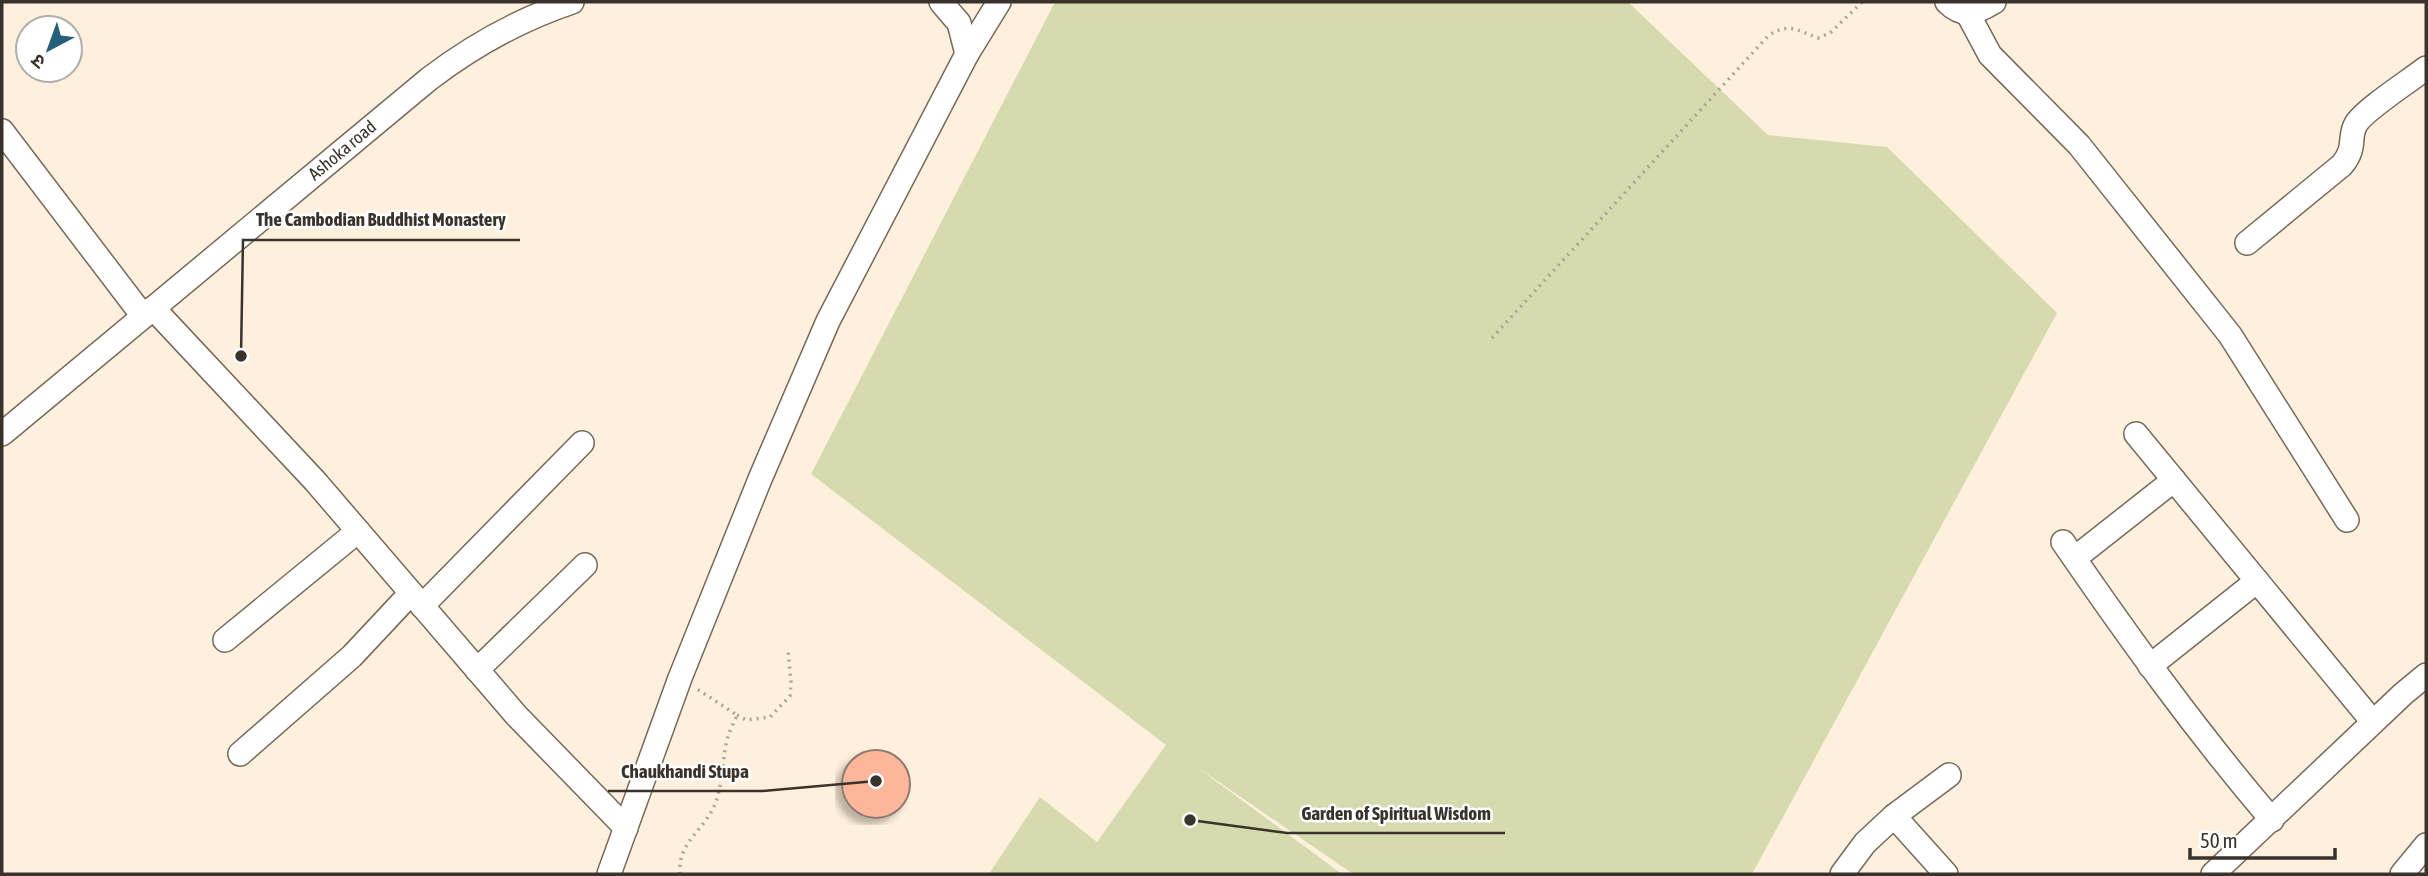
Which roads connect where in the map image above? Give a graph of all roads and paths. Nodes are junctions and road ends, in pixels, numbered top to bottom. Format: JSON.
{"nodes":[{"id":1,"x":572,"y":2,"type":"edge"},
{"id":2,"x":941,"y":2,"type":"edge"},
{"id":3,"x":999,"y":2,"type":"edge"},
{"id":4,"x":1862,"y":2,"type":"edge"},
{"id":5,"x":1947,"y":2,"type":"edge"},
{"id":6,"x":1994,"y":2,"type":"edge"},
{"id":7,"x":1968,"y":14,"type":"junction"},
{"id":8,"x":967,"y":54,"type":"junction"},
{"id":9,"x":2426,"y":68,"type":"edge"},
{"id":10,"x":2,"y":131,"type":"edge"},
{"id":11,"x":2247,"y":243,"type":"dead end"},
{"id":12,"x":148,"y":312,"type":"junction"},
{"id":13,"x":1492,"y":338,"type":"dead end"},
{"id":14,"x":2,"y":434,"type":"edge"},
{"id":15,"x":2136,"y":434,"type":"dead end"},
{"id":16,"x":582,"y":443,"type":"dead end"},
{"id":17,"x":2174,"y":480,"type":"junction"},
{"id":18,"x":2347,"y":520,"type":"dead end"},
{"id":19,"x":358,"y":531,"type":"junction"},
{"id":20,"x":585,"y":565,"type":"dead end"},
{"id":21,"x":2257,"y":581,"type":"junction"},
{"id":22,"x":417,"y":599,"type":"junction"},
{"id":23,"x":225,"y":640,"type":"dead end"},
{"id":24,"x":788,"y":651,"type":"dead end"},
{"id":25,"x":2150,"y":666,"type":"junction"},
{"id":26,"x":477,"y":670,"type":"junction"},
{"id":27,"x":2426,"y":675,"type":"edge"},
{"id":28,"x":680,"y":678,"type":"junction"},
{"id":29,"x":737,"y":715,"type":"junction"},
{"id":30,"x":2373,"y":722,"type":"junction"},
{"id":31,"x":240,"y":754,"type":"dead end"},
{"id":32,"x":1949,"y":775,"type":"dead end"},
{"id":33,"x":1894,"y":816,"type":"junction"},
{"id":34,"x":2272,"y":820,"type":"junction"},
{"id":35,"x":626,"y":828,"type":"junction"},
{"id":36,"x":2426,"y":845,"type":"edge"},
{"id":37,"x":2218,"y":873,"type":"edge"},
{"id":38,"x":609,"y":874,"type":"edge"},
{"id":39,"x":680,"y":874,"type":"edge"},
{"id":40,"x":1842,"y":874,"type":"edge"},
{"id":41,"x":1946,"y":874,"type":"edge"},
{"id":42,"x":2402,"y":874,"type":"edge"}],
"edges":[{"from":1,"to":12,"type":"street","name":"Ashoka road"},
{"from":2,"to":8,"type":"street"},
{"from":3,"to":8,"type":"street"},
{"from":4,"to":13,"type":"path"},
{"from":5,"to":7,"type":"street"},
{"from":6,"to":7,"type":"street"},
{"from":7,"to":18,"type":"street"},
{"from":8,"to":28,"type":"street"},
{"from":9,"to":11,"type":"street"},
{"from":10,"to":12,"type":"street"},
{"from":12,"to":14,"type":"street","name":"Ashoka road"},
{"from":12,"to":19,"type":"street"},
{"from":15,"to":17,"type":"street"},
{"from":16,"to":22,"type":"street"},
{"from":17,"to":21,"type":"street"},
{"from":17,"to":25,"type":"street"},
{"from":19,"to":22,"type":"street"},
{"from":19,"to":23,"type":"street"},
{"from":20,"to":26,"type":"street"},
{"from":21,"to":25,"type":"street"},
{"from":21,"to":30,"type":"street"},
{"from":22,"to":26,"type":"street"},
{"from":22,"to":31,"type":"street"},
{"from":24,"to":29,"type":"path"},
{"from":25,"to":34,"type":"street"},
{"from":26,"to":35,"type":"street"},
{"from":27,"to":30,"type":"street"},
{"from":28,"to":29,"type":"path"},
{"from":28,"to":35,"type":"street"},
{"from":29,"to":39,"type":"path"},
{"from":30,"to":34,"type":"street"},
{"from":32,"to":33,"type":"street"},
{"from":33,"to":40,"type":"street"},
{"from":33,"to":41,"type":"street"},
{"from":34,"to":37,"type":"street"},
{"from":35,"to":38,"type":"street"},
{"from":36,"to":42,"type":"street"}]}
